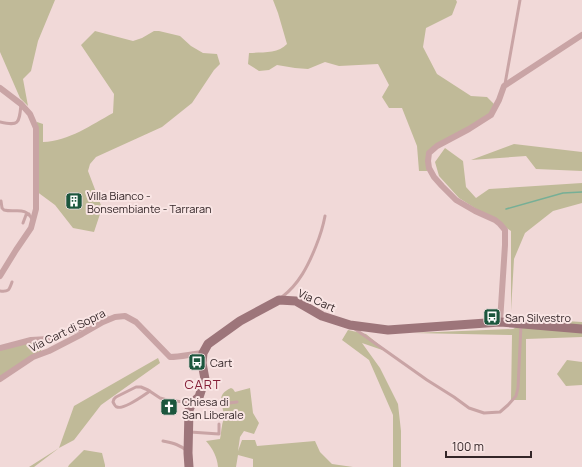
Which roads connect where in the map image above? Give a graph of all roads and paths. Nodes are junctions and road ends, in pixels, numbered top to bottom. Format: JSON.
{"nodes":[{"id":1,"x":520,"y":0,"type":"edge"},
{"id":2,"x":582,"y":35,"type":"edge"},
{"id":3,"x":504,"y":86,"type":"junction"},
{"id":4,"x":0,"y":88,"type":"edge"},
{"id":5,"x":21,"y":104,"type":"junction"},
{"id":6,"x":0,"y":122,"type":"edge"},
{"id":7,"x":1,"y":201,"type":"dead end"},
{"id":8,"x":29,"y":214,"type":"junction"},
{"id":9,"x":325,"y":216,"type":"dead end"},
{"id":10,"x":33,"y":221,"type":"junction"},
{"id":11,"x":23,"y":223,"type":"dead end"},
{"id":12,"x":0,"y":276,"type":"edge"},
{"id":13,"x":12,"y":282,"type":"dead end"},
{"id":14,"x":0,"y":291,"type":"edge"},
{"id":15,"x":279,"y":300,"type":"junction"},
{"id":16,"x":125,"y":316,"type":"junction"},
{"id":17,"x":500,"y":322,"type":"junction"},
{"id":18,"x":521,"y":324,"type":"junction"},
{"id":19,"x":350,"y":325,"type":"junction"},
{"id":20,"x":582,"y":329,"type":"edge"},
{"id":21,"x":0,"y":348,"type":"edge"},
{"id":22,"x":203,"y":353,"type":"junction"},
{"id":23,"x":0,"y":379,"type":"edge"},
{"id":24,"x":150,"y":391,"type":"junction"},
{"id":25,"x":237,"y":402,"type":"dead end"},
{"id":26,"x":192,"y":403,"type":"junction"},
{"id":27,"x":219,"y":424,"type":"dead end"},
{"id":28,"x":188,"y":431,"type":"junction"},
{"id":29,"x":163,"y":441,"type":"dead end"},
{"id":30,"x":188,"y":452,"type":"junction"},
{"id":31,"x":189,"y":467,"type":"edge"}],
"edges":[{"from":1,"to":3,"type":"lane"},
{"from":2,"to":3,"type":"street"},
{"from":3,"to":17,"type":"street"},
{"from":4,"to":5,"type":"street"},
{"from":5,"to":6,"type":"lane"},
{"from":5,"to":10,"type":"street"},
{"from":7,"to":8,"type":"lane"},
{"from":8,"to":10,"type":"lane"},
{"from":8,"to":11,"type":"lane"},
{"from":9,"to":15,"type":"lane"},
{"from":10,"to":12,"type":"street"},
{"from":13,"to":14,"type":"lane"},
{"from":15,"to":19,"type":"street","name":"Via Cart"},
{"from":15,"to":22,"type":"street"},
{"from":16,"to":21,"type":"street"},
{"from":16,"to":22,"type":"street"},
{"from":16,"to":23,"type":"street","name":"Via Cart di Sopra"},
{"from":17,"to":18,"type":"street","name":"Via Cart"},
{"from":17,"to":19,"type":"street","name":"Via Cart"},
{"from":18,"to":19,"type":"lane"},
{"from":18,"to":20,"type":"street","name":"Via Cart"},
{"from":22,"to":26,"type":"street"},
{"from":24,"to":24,"type":"lane"},
{"from":24,"to":26,"type":"lane"},
{"from":25,"to":26,"type":"lane"},
{"from":26,"to":28,"type":"street"},
{"from":27,"to":28,"type":"lane"},
{"from":28,"to":30,"type":"street"},
{"from":29,"to":30,"type":"lane"},
{"from":30,"to":31,"type":"street"}]}
